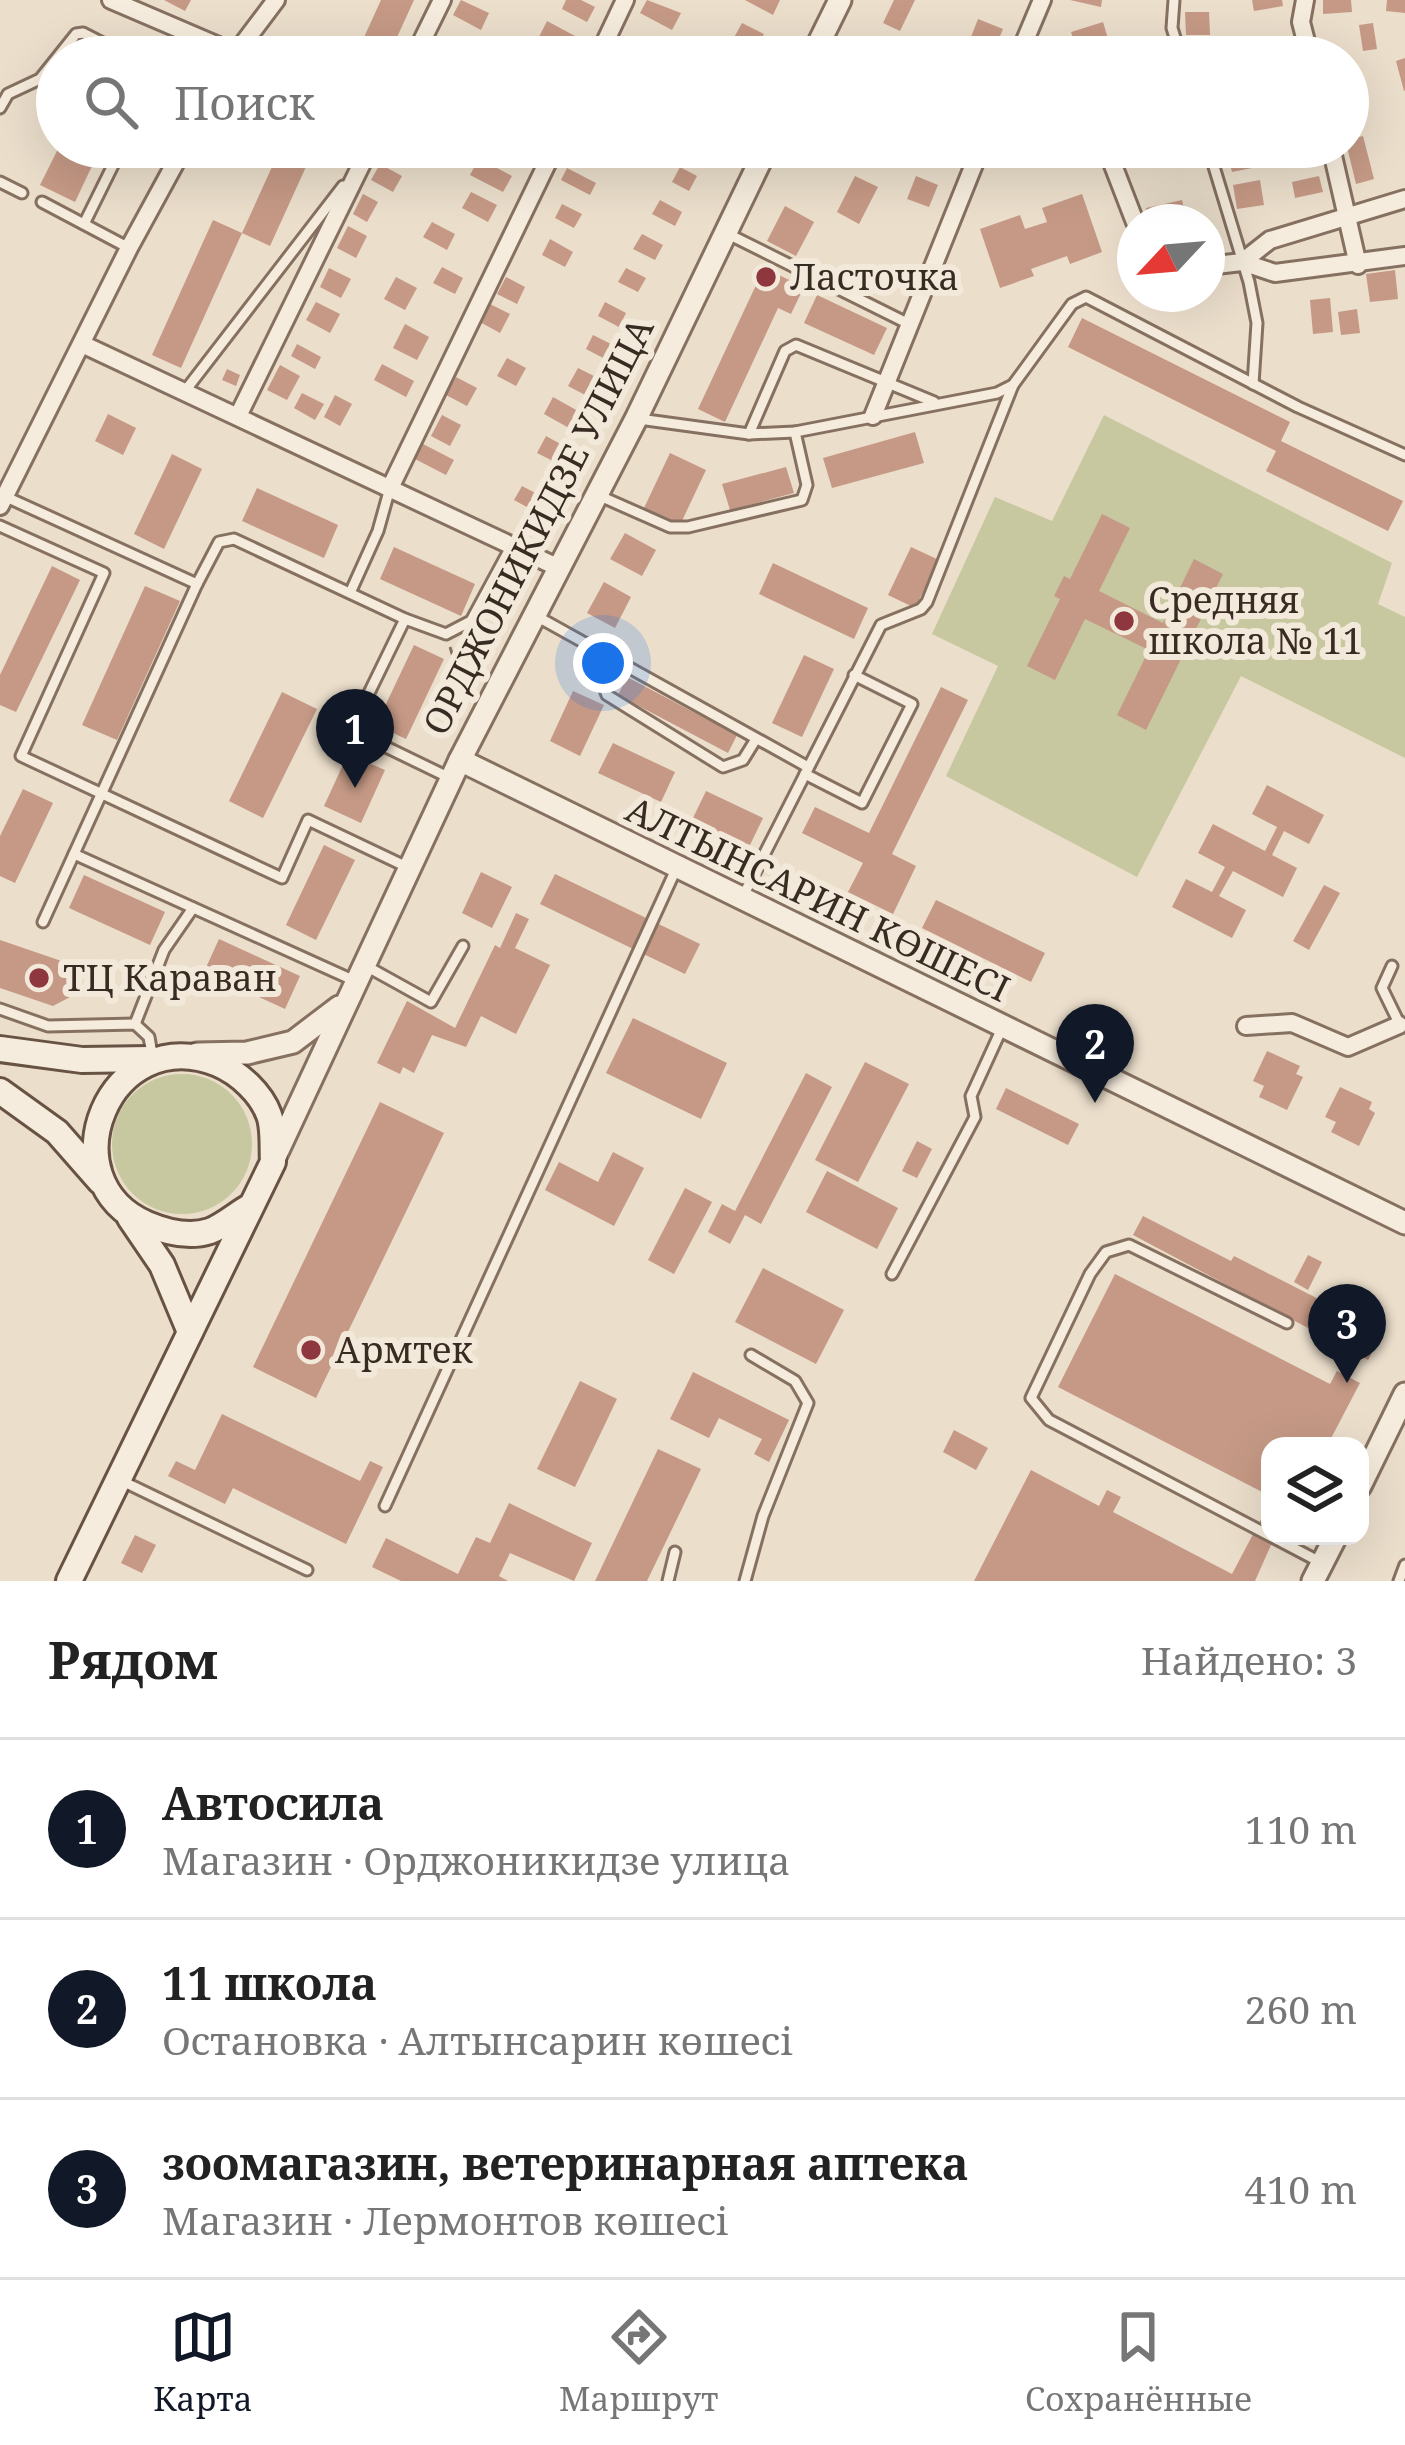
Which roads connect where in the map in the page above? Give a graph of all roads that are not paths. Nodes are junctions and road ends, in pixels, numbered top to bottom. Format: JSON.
{"nodes":[{"id":1,"x":110,"y":0,"type":"edge"},
{"id":2,"x":276,"y":0,"type":"edge"},
{"id":3,"x":442,"y":0,"type":"edge"},
{"id":4,"x":626,"y":0,"type":"edge"},
{"id":5,"x":840,"y":0,"type":"edge"},
{"id":6,"x":1042,"y":0,"type":"edge"},
{"id":7,"x":1174,"y":0,"type":"edge"},
{"id":8,"x":1305,"y":0,"type":"edge"},
{"id":9,"x":191,"y":36,"type":"edge"},
{"id":10,"x":249,"y":36,"type":"edge"},
{"id":11,"x":424,"y":36,"type":"edge"},
{"id":12,"x":608,"y":36,"type":"edge"},
{"id":13,"x":822,"y":36,"type":"edge"},
{"id":14,"x":1027,"y":36,"type":"edge"},
{"id":15,"x":1174,"y":36,"type":"edge"},
{"id":16,"x":1305,"y":36,"type":"edge"},
{"id":17,"x":36,"y":81,"type":"edge"},
{"id":18,"x":0,"y":108,"type":"edge"},
{"id":19,"x":112,"y":168,"type":"edge"},
{"id":20,"x":173,"y":168,"type":"edge"},
{"id":21,"x":356,"y":168,"type":"edge"},
{"id":22,"x":360,"y":168,"type":"edge"},
{"id":23,"x":545,"y":168,"type":"edge"},
{"id":24,"x":756,"y":168,"type":"edge"},
{"id":25,"x":972,"y":168,"type":"edge"},
{"id":26,"x":1114,"y":168,"type":"edge"},
{"id":27,"x":1214,"y":168,"type":"edge"},
{"id":28,"x":1336,"y":168,"type":"edge"},
{"id":29,"x":0,"y":182,"type":"edge"},
{"id":30,"x":22,"y":193,"type":"dead end"},
{"id":31,"x":1405,"y":199,"type":"edge"},
{"id":32,"x":42,"y":202,"type":"dead end"},
{"id":33,"x":1128,"y":204,"type":"edge"},
{"id":34,"x":1348,"y":215,"type":"junction"},
{"id":35,"x":84,"y":224,"type":"junction"},
{"id":36,"x":724,"y":232,"type":"junction"},
{"id":37,"x":129,"y":248,"type":"junction"},
{"id":38,"x":1405,"y":256,"type":"edge"},
{"id":39,"x":1242,"y":262,"type":"junction"},
{"id":40,"x":1225,"y":264,"type":"edge"},
{"id":41,"x":1358,"y":265,"type":"junction"},
{"id":42,"x":908,"y":323,"type":"junction"},
{"id":43,"x":82,"y":344,"type":"junction"},
{"id":44,"x":886,"y":381,"type":"junction"},
{"id":45,"x":1253,"y":383,"type":"junction"},
{"id":46,"x":1013,"y":385,"type":"junction"},
{"id":47,"x":185,"y":391,"type":"junction"},
{"id":48,"x":935,"y":402,"type":"junction"},
{"id":49,"x":238,"y":416,"type":"junction"},
{"id":50,"x":873,"y":416,"type":"junction"},
{"id":51,"x":636,"y":419,"type":"junction"},
{"id":52,"x":795,"y":432,"type":"junction"},
{"id":53,"x":749,"y":434,"type":"junction"},
{"id":54,"x":1405,"y":455,"type":"edge"},
{"id":55,"x":391,"y":488,"type":"junction"},
{"id":56,"x":596,"y":494,"type":"junction"},
{"id":57,"x":2,"y":501,"type":"edge"},
{"id":58,"x":0,"y":526,"type":"edge"},
{"id":59,"x":512,"y":545,"type":"junction"},
{"id":60,"x":118,"y":548,"type":"junction"},
{"id":61,"x":557,"y":567,"type":"junction"},
{"id":62,"x":104,"y":573,"type":"junction"},
{"id":63,"x":196,"y":584,"type":"junction"},
{"id":64,"x":350,"y":593,"type":"junction"},
{"id":65,"x":533,"y":614,"type":"junction"},
{"id":66,"x":405,"y":619,"type":"junction"},
{"id":67,"x":586,"y":644,"type":"junction"},
{"id":68,"x":854,"y":675,"type":"junction"},
{"id":69,"x":756,"y":739,"type":"junction"},
{"id":70,"x":456,"y":770,"type":"junction"},
{"id":71,"x":807,"y":770,"type":"junction"},
{"id":72,"x":101,"y":794,"type":"junction"},
{"id":73,"x":74,"y":854,"type":"junction"},
{"id":74,"x":677,"y":867,"type":"junction"},
{"id":75,"x":409,"y":868,"type":"junction"},
{"id":76,"x":742,"y":898,"type":"junction"},
{"id":77,"x":193,"y":908,"type":"junction"},
{"id":78,"x":43,"y":922,"type":"dead end"},
{"id":79,"x":463,"y":946,"type":"dead end"},
{"id":80,"x":1392,"y":966,"type":"dead end"},
{"id":81,"x":359,"y":972,"type":"junction"},
{"id":82,"x":344,"y":1003,"type":"junction"},
{"id":83,"x":0,"y":1009,"type":"edge"},
{"id":84,"x":135,"y":1024,"type":"junction"},
{"id":85,"x":1003,"y":1026,"type":"junction"},
{"id":86,"x":1246,"y":1026,"type":"dead end"},
{"id":87,"x":1402,"y":1026,"type":"edge"},
{"id":88,"x":0,"y":1048,"type":"edge"},
{"id":89,"x":194,"y":1054,"type":"junction"},
{"id":90,"x":153,"y":1059,"type":"junction"},
{"id":91,"x":0,"y":1091,"type":"edge"},
{"id":92,"x":272,"y":1162,"type":"junction"},
{"id":93,"x":102,"y":1182,"type":"junction"},
{"id":94,"x":249,"y":1207,"type":"junction"},
{"id":95,"x":129,"y":1216,"type":"junction"},
{"id":96,"x":1405,"y":1223,"type":"edge"},
{"id":97,"x":892,"y":1274,"type":"dead end"},
{"id":98,"x":1287,"y":1323,"type":"dead end"},
{"id":99,"x":190,"y":1332,"type":"junction"},
{"id":100,"x":751,"y":1354,"type":"dead end"},
{"id":101,"x":1405,"y":1394,"type":"edge"},
{"id":102,"x":1398,"y":1427,"type":"edge"},
{"id":103,"x":1369,"y":1472,"type":"edge"},
{"id":104,"x":120,"y":1480,"type":"junction"},
{"id":105,"x":385,"y":1506,"type":"dead end"},
{"id":106,"x":1332,"y":1545,"type":"edge"},
{"id":107,"x":675,"y":1552,"type":"dead end"},
{"id":108,"x":1405,"y":1564,"type":"edge"},
{"id":109,"x":307,"y":1570,"type":"dead end"},
{"id":110,"x":1318,"y":1572,"type":"edge"},
{"id":111,"x":69,"y":1581,"type":"edge"},
{"id":112,"x":668,"y":1581,"type":"edge"},
{"id":113,"x":746,"y":1581,"type":"edge"},
{"id":114,"x":1399,"y":1581,"type":"edge"}],
"edges":[{"from":1,"to":9,"type":"street"},
{"from":2,"to":10,"type":"street"},
{"from":3,"to":11,"type":"street"},
{"from":4,"to":12,"type":"street"},
{"from":5,"to":13,"type":"street"},
{"from":6,"to":14,"type":"street"},
{"from":7,"to":15,"type":"lane"},
{"from":8,"to":16,"type":"street"},
{"from":17,"to":18,"type":"lane"},
{"from":19,"to":35,"type":"lane"},
{"from":20,"to":37,"type":"street"},
{"from":21,"to":47,"type":"lane"},
{"from":22,"to":49,"type":"street"},
{"from":23,"to":55,"type":"street"},
{"from":24,"to":36,"type":"street","name":"ОРДЖОНИКИДЗЕ УЛИЦА"},
{"from":25,"to":42,"type":"street"},
{"from":26,"to":33,"type":"street"},
{"from":27,"to":39,"type":"lane"},
{"from":28,"to":34,"type":"street"},
{"from":29,"to":30,"type":"lane"},
{"from":31,"to":34,"type":"street"},
{"from":32,"to":35,"type":"lane"},
{"from":34,"to":39,"type":"street"},
{"from":34,"to":41,"type":"street"},
{"from":35,"to":37,"type":"lane"},
{"from":36,"to":42,"type":"lane"},
{"from":36,"to":51,"type":"street","name":"ОРДЖОНИКИДЗЕ УЛИЦА"},
{"from":37,"to":43,"type":"street"},
{"from":38,"to":41,"type":"street"},
{"from":39,"to":40,"type":"street"},
{"from":39,"to":41,"type":"street"},
{"from":39,"to":45,"type":"lane"},
{"from":42,"to":44,"type":"street"},
{"from":43,"to":47,"type":"street"},
{"from":43,"to":57,"type":"street"},
{"from":44,"to":48,"type":"lane"},
{"from":44,"to":50,"type":"street"},
{"from":44,"to":53,"type":"lane"},
{"from":45,"to":46,"type":"lane"},
{"from":45,"to":54,"type":"lane"},
{"from":46,"to":48,"type":"lane"},
{"from":46,"to":68,"type":"lane"},
{"from":47,"to":49,"type":"street"},
{"from":48,"to":50,"type":"lane"},
{"from":49,"to":55,"type":"street"},
{"from":50,"to":52,"type":"lane"},
{"from":51,"to":53,"type":"lane"},
{"from":51,"to":56,"type":"street","name":"ОРДЖОНИКИДЗЕ УЛИЦА"},
{"from":52,"to":53,"type":"lane"},
{"from":52,"to":56,"type":"lane"},
{"from":55,"to":59,"type":"street"},
{"from":55,"to":64,"type":"lane"},
{"from":56,"to":61,"type":"street","name":"ОРДЖОНИКИДЗЕ УЛИЦА"},
{"from":57,"to":60,"type":"lane"},
{"from":58,"to":62,"type":"lane"},
{"from":59,"to":61,"type":"street"},
{"from":59,"to":66,"type":"lane"},
{"from":60,"to":62,"type":"lane"},
{"from":60,"to":63,"type":"lane"},
{"from":61,"to":65,"type":"street","name":"ОРДЖОНИКИДЗЕ УЛИЦА"},
{"from":62,"to":72,"type":"lane"},
{"from":63,"to":64,"type":"lane"},
{"from":63,"to":72,"type":"lane"},
{"from":64,"to":66,"type":"lane"},
{"from":65,"to":67,"type":"lane"},
{"from":65,"to":70,"type":"street","name":"ОРДЖОНИКИДЗЕ УЛИЦА"},
{"from":66,"to":70,"type":"lane"},
{"from":67,"to":69,"type":"lane"},
{"from":67,"to":69,"type":"lane"},
{"from":68,"to":71,"type":"lane"},
{"from":68,"to":71,"type":"lane"},
{"from":69,"to":71,"type":"lane"},
{"from":70,"to":74,"type":"street","name":"АЛТЫНСАРИН КӨШЕСІ"},
{"from":70,"to":75,"type":"street","name":"ОРДЖОНИКИДЗЕ УЛИЦА"},
{"from":71,"to":76,"type":"lane"},
{"from":72,"to":73,"type":"lane"},
{"from":72,"to":75,"type":"lane"},
{"from":73,"to":77,"type":"lane"},
{"from":73,"to":78,"type":"lane"},
{"from":74,"to":76,"type":"street","name":"АЛТЫНСАРИН КӨШЕСІ"},
{"from":74,"to":105,"type":"lane"},
{"from":75,"to":81,"type":"street","name":"ОРДЖОНИКИДЗЕ УЛИЦА"},
{"from":76,"to":85,"type":"street","name":"АЛТЫНСАРИН КӨШЕСІ"},
{"from":77,"to":81,"type":"lane"},
{"from":77,"to":84,"type":"lane"},
{"from":79,"to":81,"type":"lane"},
{"from":80,"to":87,"type":"lane"},
{"from":81,"to":82,"type":"street","name":"ОРДЖОНИКИДЗЕ УЛИЦА"},
{"from":82,"to":89,"type":"street"},
{"from":82,"to":92,"type":"street","name":"ОРДЖОНИКИДЗЕ УЛИЦА"},
{"from":83,"to":84,"type":"lane"},
{"from":84,"to":90,"type":"lane"},
{"from":85,"to":96,"type":"street","name":"АЛТЫНСАРИН КӨШЕСІ"},
{"from":85,"to":97,"type":"lane"},
{"from":86,"to":87,"type":"street"},
{"from":88,"to":90,"type":"main road"},
{"from":89,"to":90,"type":"main road"},
{"from":89,"to":92,"type":"main road"},
{"from":90,"to":93,"type":"main road"},
{"from":91,"to":93,"type":"main road"},
{"from":92,"to":94,"type":"main road"},
{"from":93,"to":95,"type":"main road"},
{"from":94,"to":95,"type":"main road"},
{"from":94,"to":99,"type":"main road"},
{"from":95,"to":99,"type":"main road"},
{"from":98,"to":110,"type":"lane"},
{"from":99,"to":104,"type":"main road"},
{"from":100,"to":113,"type":"lane"},
{"from":101,"to":102,"type":"street"},
{"from":102,"to":103,"type":"street"},
{"from":104,"to":109,"type":"lane"},
{"from":104,"to":111,"type":"main road"},
{"from":106,"to":110,"type":"street"},
{"from":107,"to":112,"type":"lane"},
{"from":108,"to":114,"type":"lane"}]}
